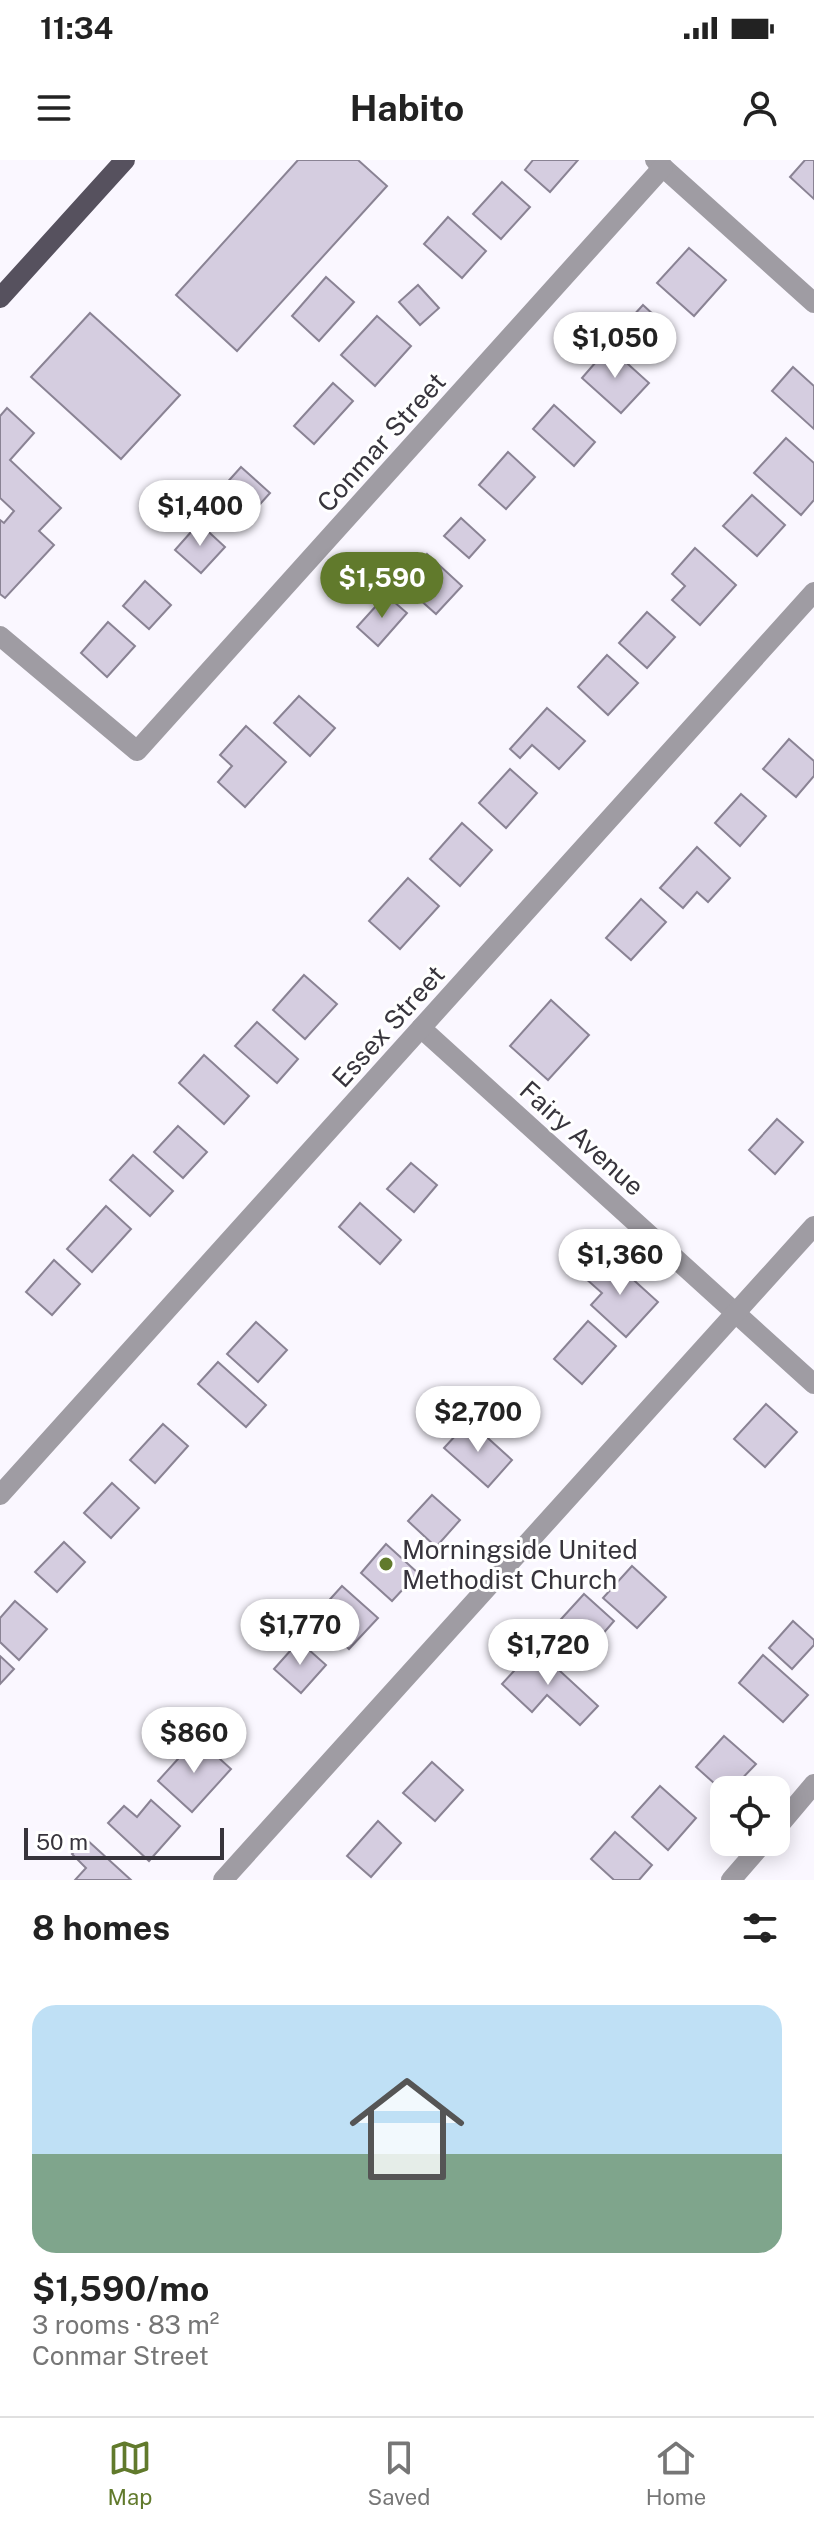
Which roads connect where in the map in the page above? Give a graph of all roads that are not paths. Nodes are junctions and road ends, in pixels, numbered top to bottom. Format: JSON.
{"nodes":[{"id":1,"x":125,"y":160,"type":"edge"},
{"id":2,"x":659,"y":164,"type":"edge"},
{"id":3,"x":0,"y":298,"type":"edge"},
{"id":4,"x":814,"y":303,"type":"edge"},
{"id":5,"x":814,"y":592,"type":"edge"},
{"id":6,"x":0,"y":636,"type":"edge"},
{"id":7,"x":421,"y":1028,"type":"junction"},
{"id":8,"x":814,"y":1226,"type":"edge"},
{"id":9,"x":735,"y":1313,"type":"junction"},
{"id":10,"x":814,"y":1384,"type":"edge"},
{"id":11,"x":0,"y":1495,"type":"edge"},
{"id":12,"x":814,"y":1784,"type":"edge"},
{"id":13,"x":790,"y":1812,"type":"edge"},
{"id":14,"x":752,"y":1856,"type":"edge"},
{"id":15,"x":223,"y":1880,"type":"edge"},
{"id":16,"x":731,"y":1880,"type":"edge"}],
"edges":[{"from":1,"to":3,"type":"main road"},
{"from":2,"to":4,"type":"street"},
{"from":2,"to":6,"type":"street","name":"Conmar Street"},
{"from":5,"to":7,"type":"street","name":"Essex Street"},
{"from":7,"to":9,"type":"street","name":"Fairy Avenue"},
{"from":7,"to":11,"type":"street","name":"Essex Street"},
{"from":8,"to":9,"type":"street"},
{"from":9,"to":10,"type":"street","name":"Fairy Avenue"},
{"from":9,"to":15,"type":"street"},
{"from":12,"to":13,"type":"street"},
{"from":14,"to":16,"type":"street"}]}
